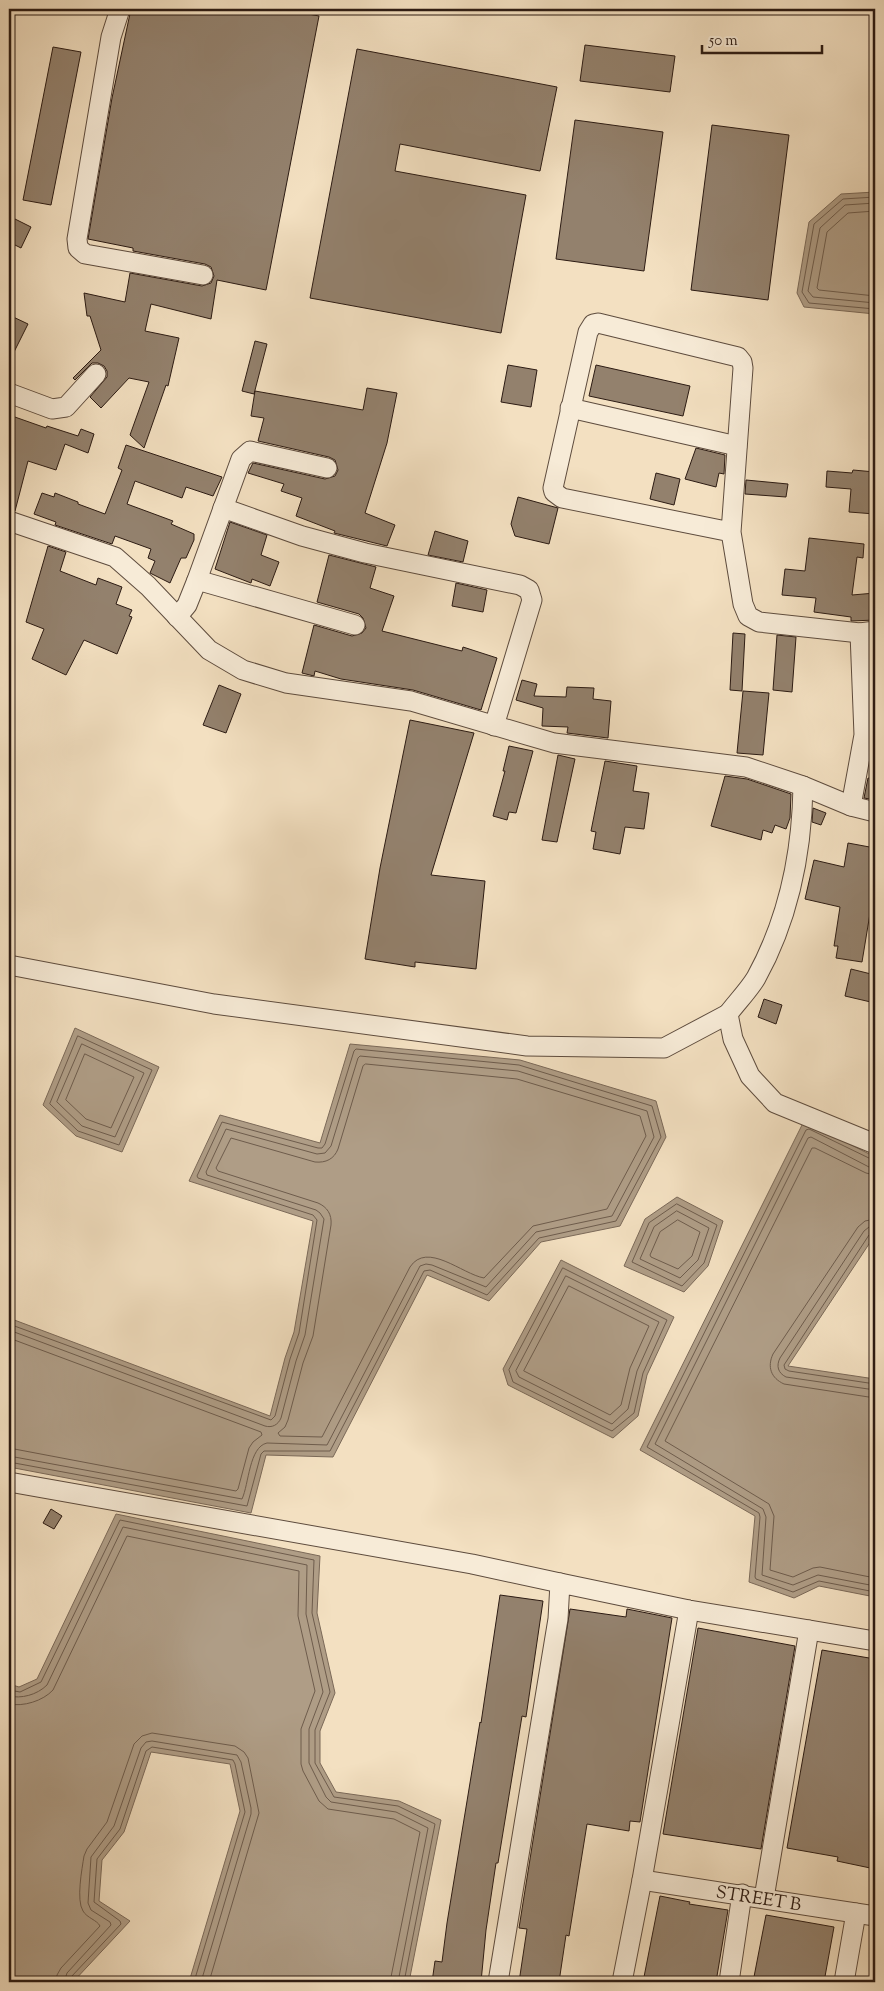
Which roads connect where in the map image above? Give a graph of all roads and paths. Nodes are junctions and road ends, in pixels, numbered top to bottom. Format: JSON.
{"nodes":[{"id":1,"x":120,"y":9,"type":"edge"},
{"id":2,"x":203,"y":276,"type":"dead end"},
{"id":3,"x":96,"y":374,"type":"dead end"},
{"id":4,"x":9,"y":393,"type":"edge"},
{"id":5,"x":570,"y":408,"type":"junction"},
{"id":6,"x":737,"y":446,"type":"junction"},
{"id":7,"x":327,"y":468,"type":"dead end"},
{"id":8,"x":223,"y":508,"type":"junction"},
{"id":9,"x":9,"y":521,"type":"edge"},
{"id":10,"x":731,"y":532,"type":"junction"},
{"id":11,"x":198,"y":580,"type":"junction"},
{"id":12,"x":177,"y":617,"type":"junction"},
{"id":13,"x":355,"y":625,"type":"dead end"},
{"id":14,"x":868,"y":632,"type":"edge"},
{"id":15,"x":494,"y":726,"type":"junction"},
{"id":16,"x":803,"y":786,"type":"junction"},
{"id":17,"x":851,"y":806,"type":"junction"},
{"id":18,"x":875,"y":812,"type":"edge"},
{"id":19,"x":9,"y":965,"type":"edge"},
{"id":20,"x":728,"y":1014,"type":"junction"},
{"id":21,"x":875,"y":1144,"type":"edge"},
{"id":22,"x":9,"y":1482,"type":"edge"},
{"id":23,"x":560,"y":1583,"type":"junction"},
{"id":24,"x":688,"y":1610,"type":"junction"},
{"id":25,"x":809,"y":1630,"type":"junction"},
{"id":26,"x":875,"y":1640,"type":"edge"},
{"id":27,"x":642,"y":1880,"type":"junction"},
{"id":28,"x":742,"y":1894,"type":"junction"},
{"id":29,"x":764,"y":1898,"type":"junction"},
{"id":30,"x":856,"y":1913,"type":"junction"},
{"id":31,"x":875,"y":1916,"type":"edge"},
{"id":32,"x":498,"y":1982,"type":"edge"},
{"id":33,"x":622,"y":1982,"type":"edge"},
{"id":34,"x":729,"y":1982,"type":"edge"},
{"id":35,"x":844,"y":1982,"type":"edge"}],
"edges":[{"from":1,"to":2,"type":"street"},
{"from":3,"to":4,"type":"street"},
{"from":5,"to":6,"type":"street"},
{"from":5,"to":6,"type":"street"},
{"from":5,"to":10,"type":"street"},
{"from":6,"to":10,"type":"street"},
{"from":7,"to":8,"type":"street"},
{"from":8,"to":11,"type":"street"},
{"from":8,"to":15,"type":"street"},
{"from":9,"to":12,"type":"street"},
{"from":10,"to":14,"type":"street"},
{"from":11,"to":12,"type":"street"},
{"from":11,"to":13,"type":"street"},
{"from":12,"to":15,"type":"street"},
{"from":14,"to":17,"type":"street"},
{"from":15,"to":16,"type":"street"},
{"from":16,"to":17,"type":"street"},
{"from":16,"to":20,"type":"street"},
{"from":17,"to":18,"type":"street"},
{"from":19,"to":20,"type":"street"},
{"from":20,"to":21,"type":"street"},
{"from":22,"to":23,"type":"street"},
{"from":23,"to":24,"type":"street"},
{"from":23,"to":32,"type":"street"},
{"from":24,"to":25,"type":"street"},
{"from":24,"to":27,"type":"street"},
{"from":25,"to":26,"type":"street"},
{"from":25,"to":29,"type":"street"},
{"from":27,"to":28,"type":"street","name":"STREET B"},
{"from":27,"to":33,"type":"street"},
{"from":28,"to":29,"type":"street","name":"STREET B"},
{"from":28,"to":34,"type":"street"},
{"from":29,"to":30,"type":"street","name":"STREET B"},
{"from":30,"to":31,"type":"street","name":"STREET B"},
{"from":30,"to":35,"type":"street"}]}
